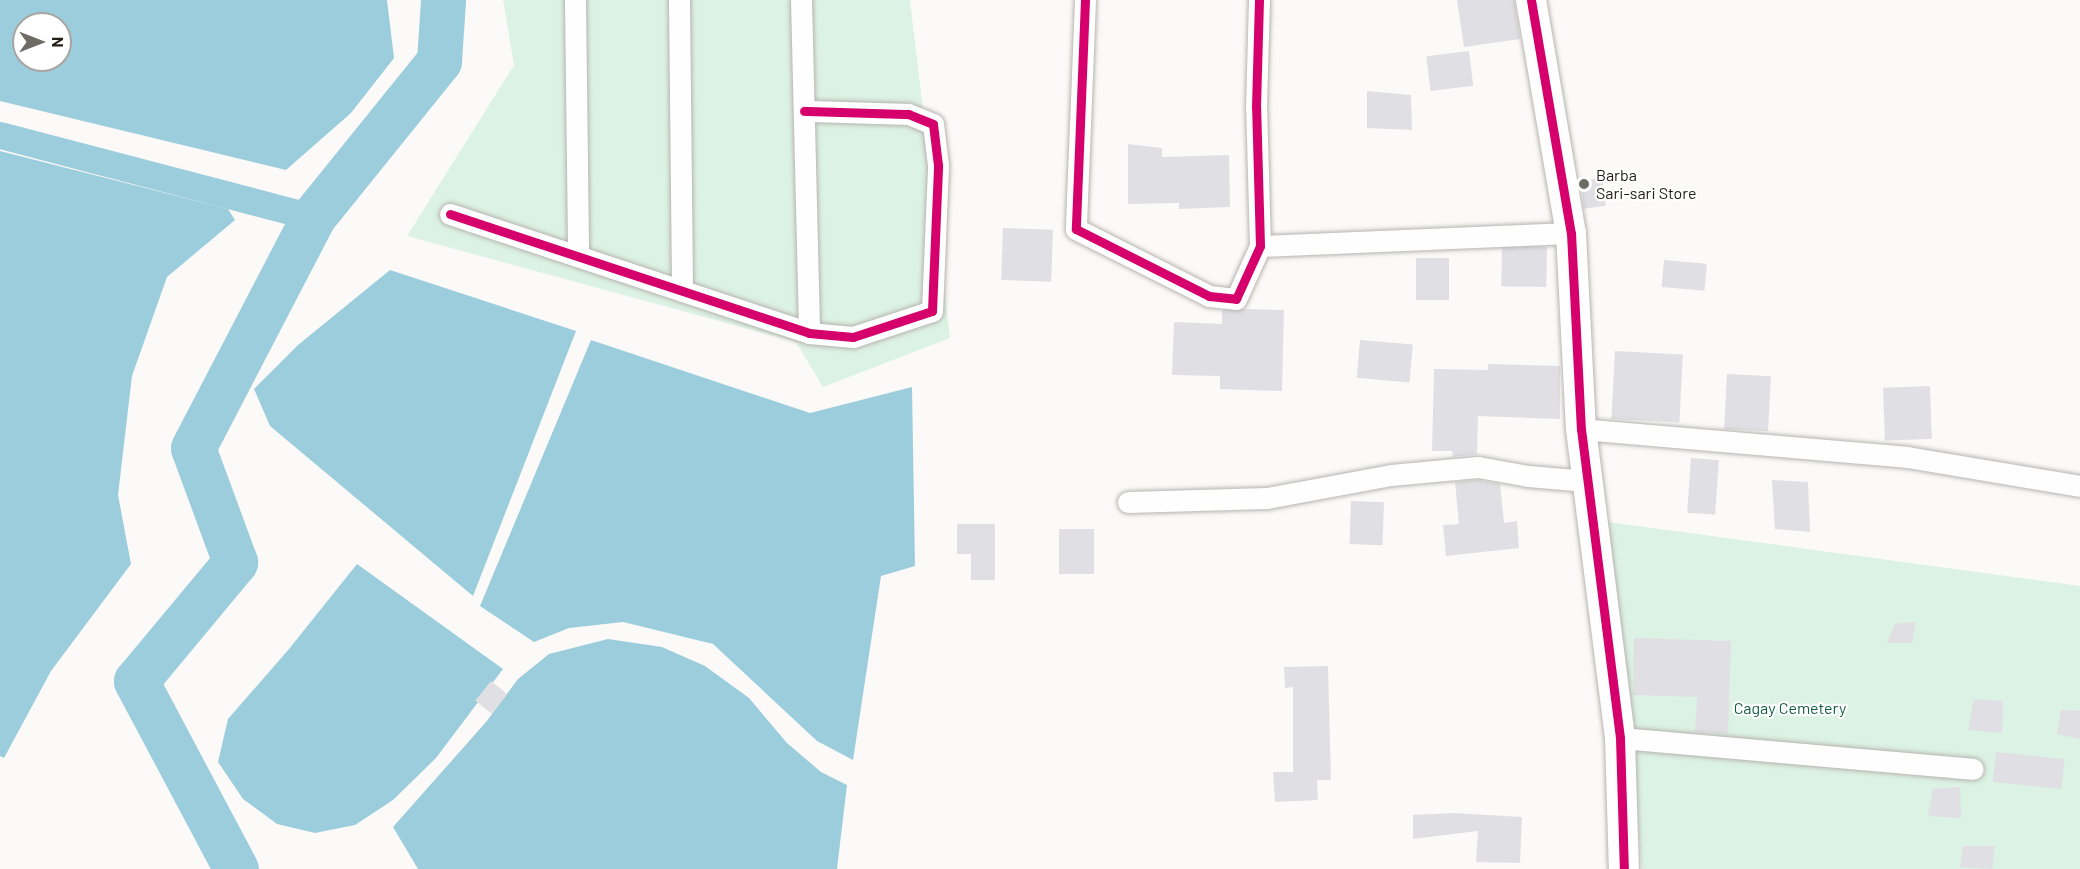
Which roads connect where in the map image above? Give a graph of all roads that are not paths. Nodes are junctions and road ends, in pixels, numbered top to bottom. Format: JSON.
{"nodes":[{"id":1,"x":575,"y":0,"type":"edge"},
{"id":2,"x":679,"y":0,"type":"edge"},
{"id":3,"x":801,"y":0,"type":"edge"},
{"id":4,"x":1085,"y":0,"type":"edge"},
{"id":5,"x":1259,"y":0,"type":"edge"},
{"id":6,"x":1532,"y":0,"type":"edge"},
{"id":7,"x":804,"y":111,"type":"junction"},
{"id":8,"x":450,"y":214,"type":"dead end"},
{"id":9,"x":1571,"y":233,"type":"junction"},
{"id":10,"x":1260,"y":246,"type":"junction"},
{"id":11,"x":578,"y":256,"type":"junction"},
{"id":12,"x":682,"y":291,"type":"junction"},
{"id":13,"x":809,"y":333,"type":"junction"},
{"id":14,"x":1581,"y":429,"type":"junction"},
{"id":15,"x":1587,"y":481,"type":"junction"},
{"id":16,"x":2080,"y":486,"type":"edge"},
{"id":17,"x":1128,"y":502,"type":"dead end"},
{"id":18,"x":1620,"y":738,"type":"junction"},
{"id":19,"x":1973,"y":769,"type":"dead end"},
{"id":20,"x":1624,"y":869,"type":"edge"}],
"edges":[{"from":1,"to":11,"type":"street"},
{"from":2,"to":12,"type":"street"},
{"from":3,"to":7,"type":"street"},
{"from":4,"to":10,"type":"street"},
{"from":5,"to":10,"type":"street"},
{"from":6,"to":9,"type":"street"},
{"from":7,"to":13,"type":"street"},
{"from":7,"to":13,"type":"street"},
{"from":8,"to":11,"type":"street"},
{"from":9,"to":10,"type":"street"},
{"from":9,"to":14,"type":"street"},
{"from":11,"to":12,"type":"street"},
{"from":12,"to":13,"type":"street"},
{"from":14,"to":15,"type":"street"},
{"from":14,"to":16,"type":"street"},
{"from":15,"to":17,"type":"street"},
{"from":15,"to":18,"type":"street"},
{"from":18,"to":19,"type":"street"},
{"from":18,"to":20,"type":"street"}]}
